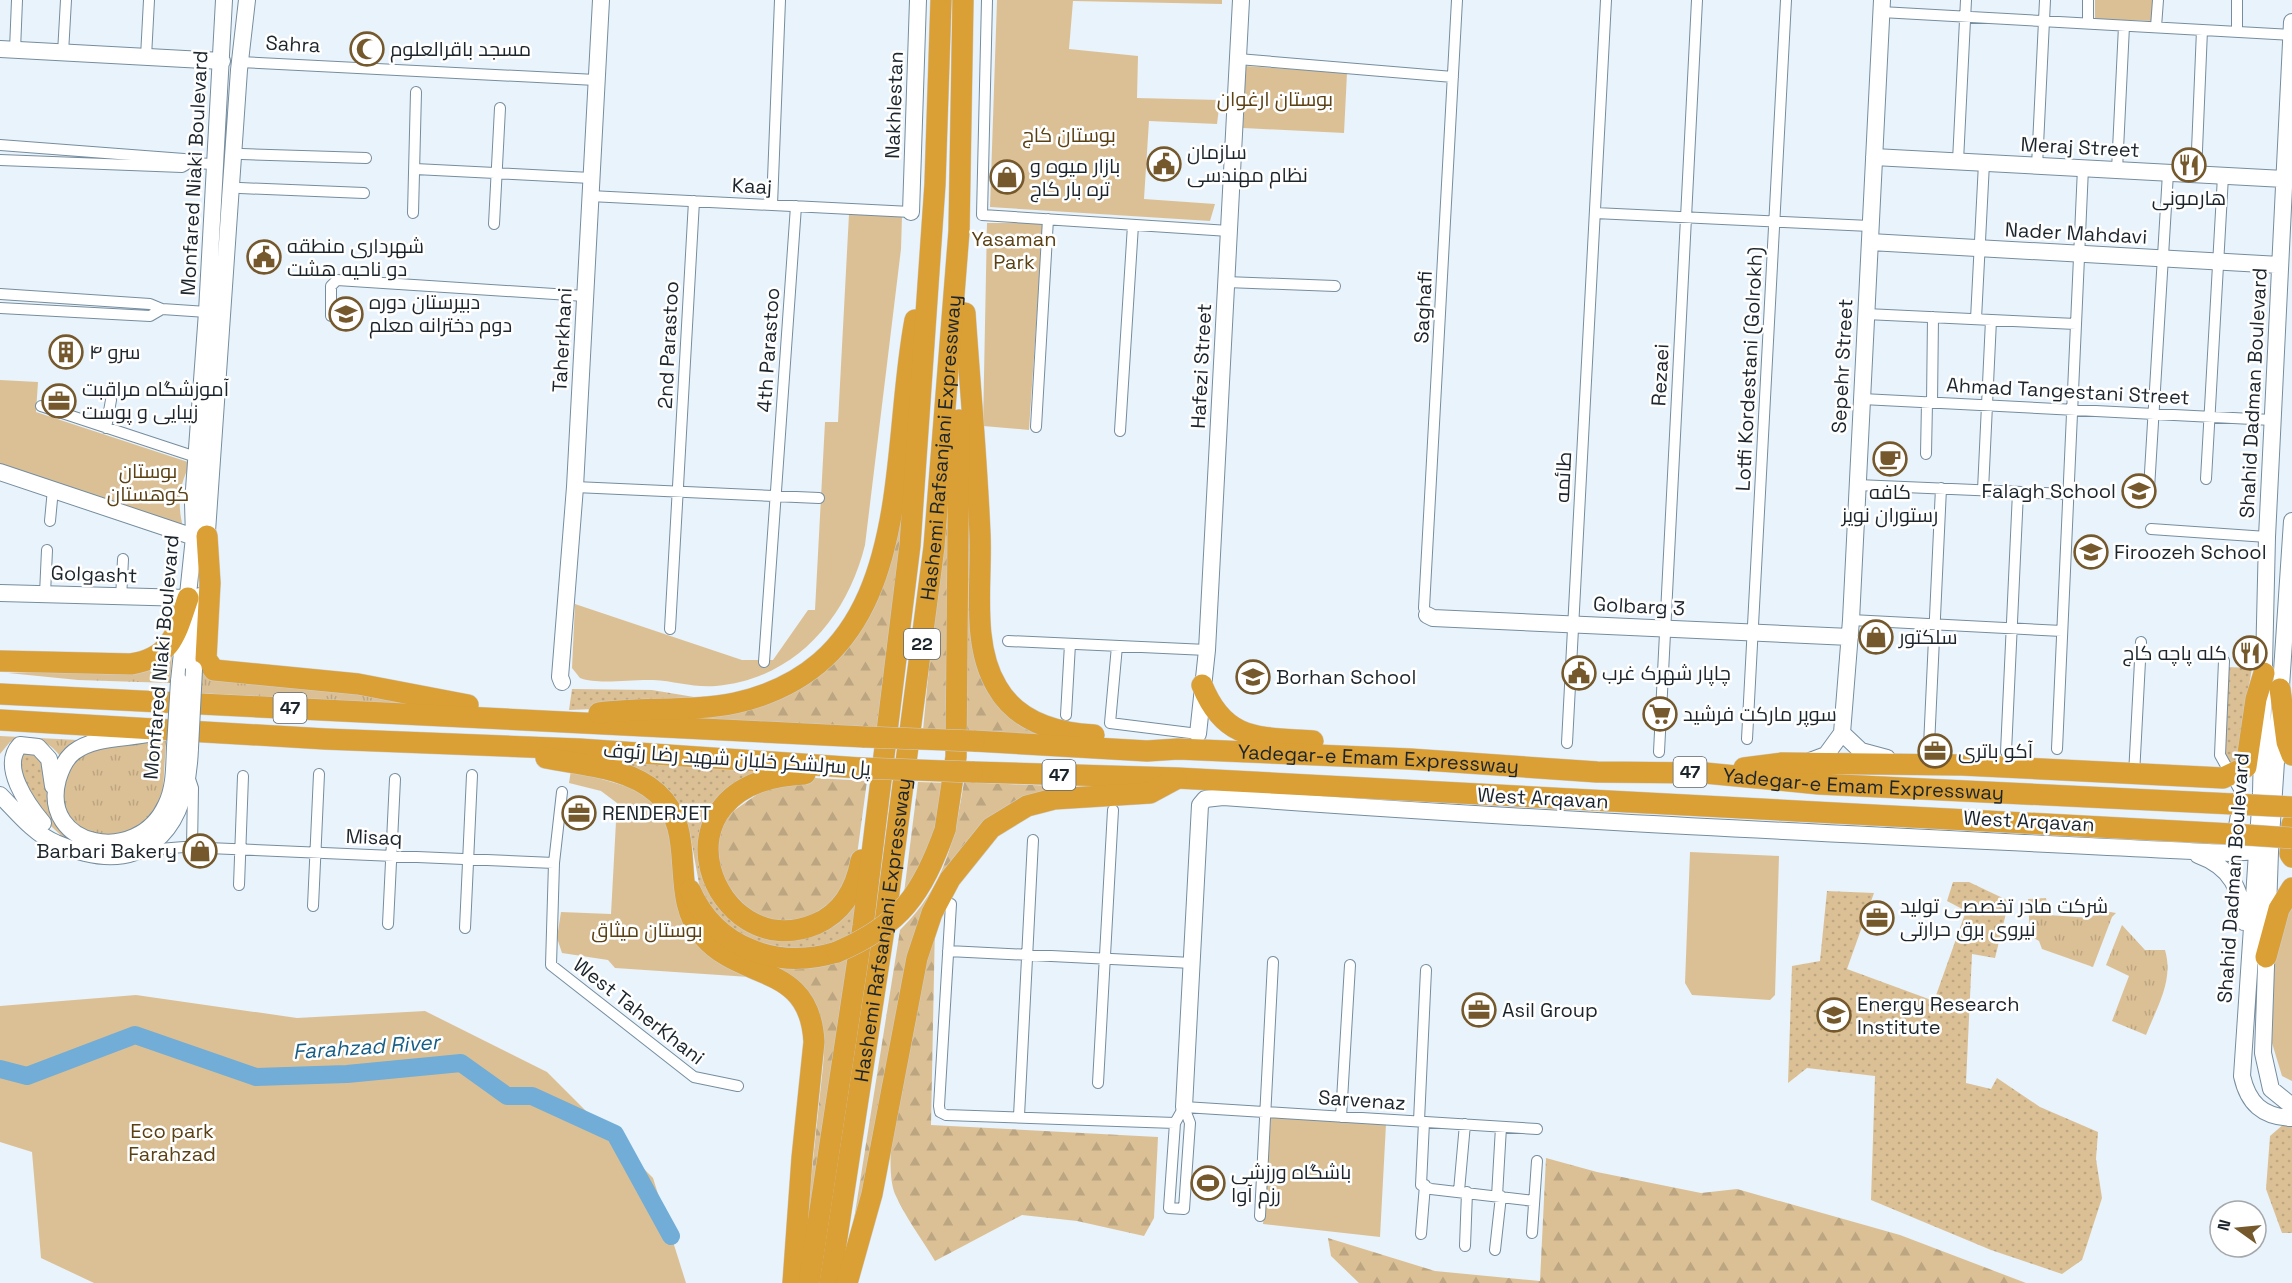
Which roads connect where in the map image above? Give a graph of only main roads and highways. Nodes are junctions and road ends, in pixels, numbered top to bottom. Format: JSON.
{"nodes":[{"id":1,"x":941,"y":0,"type":"edge"},
{"id":2,"x":963,"y":0,"type":"edge"},
{"id":3,"x":932,"y":228,"type":"junction"},
{"id":4,"x":959,"y":231,"type":"junction"},
{"id":5,"x":954,"y":317,"type":"junction"},
{"id":6,"x":201,"y":536,"type":"road end"},
{"id":7,"x":188,"y":598,"type":"road end"},
{"id":8,"x":0,"y":661,"type":"edge"},
{"id":9,"x":2264,"y":673,"type":"road end"},
{"id":10,"x":1202,"y":685,"type":"road end"},
{"id":11,"x":2280,"y":689,"type":"road end"},
{"id":12,"x":0,"y":694,"type":"edge"},
{"id":13,"x":0,"y":720,"type":"edge"},
{"id":14,"x":536,"y":720,"type":"junction"},
{"id":15,"x":483,"y":745,"type":"junction"},
{"id":16,"x":1178,"y":749,"type":"junction"},
{"id":17,"x":1147,"y":751,"type":"joint"},
{"id":18,"x":2292,"y":755,"type":"edge"},
{"id":19,"x":1410,"y":759,"type":"junction"},
{"id":20,"x":860,"y":768,"type":"junction"},
{"id":21,"x":1704,"y":772,"type":"junction"},
{"id":22,"x":1147,"y":777,"type":"joint"},
{"id":23,"x":1177,"y":778,"type":"junction"},
{"id":24,"x":2292,"y":807,"type":"edge"},
{"id":25,"x":877,"y":808,"type":"junction"},
{"id":26,"x":2292,"y":824,"type":"edge"},
{"id":27,"x":2292,"y":837,"type":"edge"},
{"id":28,"x":2292,"y":857,"type":"edge"},
{"id":29,"x":684,"y":875,"type":"junction"},
{"id":30,"x":2292,"y":888,"type":"edge"},
{"id":31,"x":2257,"y":956,"type":"road end"},
{"id":32,"x":793,"y":1283,"type":"edge"},
{"id":33,"x":809,"y":1283,"type":"edge"},
{"id":34,"x":830,"y":1283,"type":"edge"},
{"id":35,"x":847,"y":1283,"type":"edge"}],
"edges":[{"from":1,"to":3,"type":"highway","name":"Hashemi Rafsanjani Expressway","number":"22"},
{"from":2,"to":4,"type":"highway","name":"Hashemi Rafsanjani Expressway","number":"22"},
{"from":3,"to":14,"type":"highway"},
{"from":3,"to":25,"type":"highway","name":"Hashemi Rafsanjani Expressway","number":"22"},
{"from":4,"to":5,"type":"highway","name":"Hashemi Rafsanjani Expressway","number":"22"},
{"from":4,"to":16,"type":"highway"},
{"from":5,"to":29,"type":"highway","bridge":true},
{"from":5,"to":34,"type":"highway","name":"Hashemi Rafsanjani Expressway","number":"22"},
{"from":6,"to":14,"type":"highway"},
{"from":7,"to":8,"type":"highway"},
{"from":9,"to":21,"type":"highway"},
{"from":10,"to":19,"type":"highway"},
{"from":11,"to":18,"type":"highway"},
{"from":12,"to":14,"type":"highway","number":"47"},
{"from":13,"to":15,"type":"highway","number":"47"},
{"from":14,"to":17,"type":"highway","name":"پل سرلشکر خلبان شهید رضا رئوف","number":"47","bridge":true},
{"from":15,"to":20,"type":"highway","name":"پل سرلشکر خلبان شهید رضا رئوف","number":"47"},
{"from":15,"to":29,"type":"highway"},
{"from":16,"to":17,"type":"highway","name":"Yadegar-e Emam Expressway","number":"47"},
{"from":16,"to":19,"type":"highway","name":"Yadegar-e Emam Expressway","number":"47"},
{"from":19,"to":21,"type":"highway","name":"Yadegar-e Emam Expressway","number":"47"},
{"from":20,"to":22,"type":"highway","name":"پل سرلشکر خلبان شهید رضا رئوف","number":"47","bridge":true},
{"from":20,"to":25,"type":"highway"},
{"from":21,"to":24,"type":"highway","name":"Yadegar-e Emam Expressway","number":"47","bridge":true},
{"from":22,"to":23,"type":"highway","name":"Yadegar-e Emam Expressway","number":"47"},
{"from":23,"to":27,"type":"highway","name":"Yadegar-e Emam Expressway","number":"47","bridge":true},
{"from":23,"to":35,"type":"highway"},
{"from":25,"to":33,"type":"highway","name":"Hashemi Rafsanjani Expressway","number":"22"},
{"from":26,"to":28,"type":"highway"},
{"from":29,"to":32,"type":"highway"},
{"from":30,"to":31,"type":"highway"}]}
